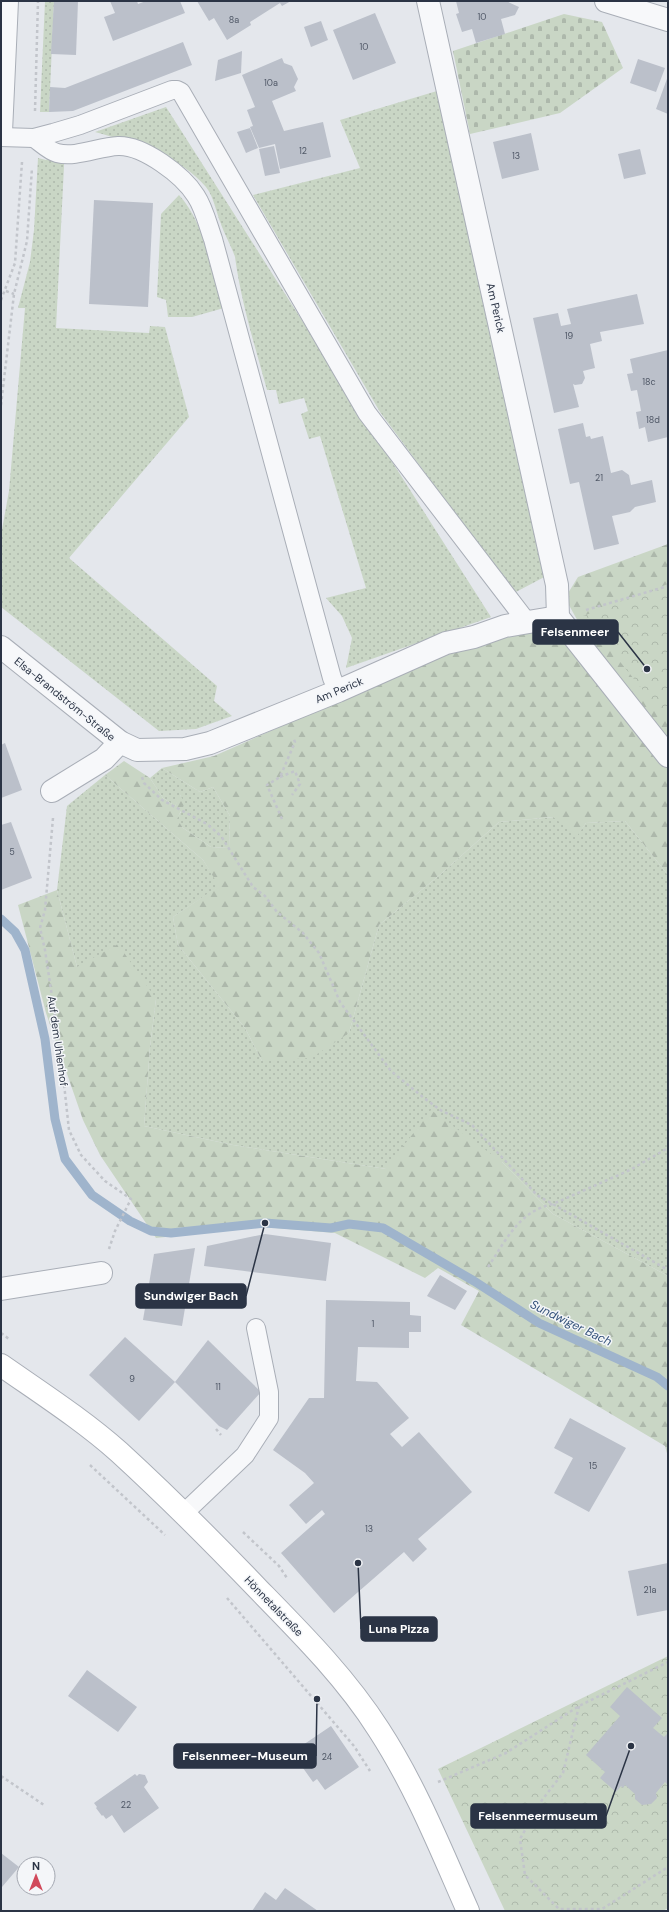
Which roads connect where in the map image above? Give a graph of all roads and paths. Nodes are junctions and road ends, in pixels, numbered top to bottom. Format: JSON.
{"nodes":[{"id":1,"x":7,"y":1,"type":"edge"},
{"id":2,"x":428,"y":1,"type":"edge"},
{"id":3,"x":606,"y":1,"type":"edge"},
{"id":4,"x":668,"y":20,"type":"edge"},
{"id":5,"x":1,"y":132,"type":"edge"},
{"id":6,"x":1,"y":137,"type":"edge"},
{"id":7,"x":34,"y":138,"type":"junction"},
{"id":8,"x":1,"y":300,"type":"edge"},
{"id":9,"x":1,"y":405,"type":"edge"},
{"id":10,"x":668,"y":586,"type":"edge"},
{"id":11,"x":580,"y":612,"type":"dead end"},
{"id":12,"x":558,"y":617,"type":"junction"},
{"id":13,"x":527,"y":622,"type":"junction"},
{"id":14,"x":1,"y":648,"type":"edge"},
{"id":15,"x":338,"y":692,"type":"junction"},
{"id":16,"x":284,"y":714,"type":"junction"},
{"id":17,"x":129,"y":746,"type":"junction"},
{"id":18,"x":668,"y":756,"type":"edge"},
{"id":19,"x":280,"y":777,"type":"junction"},
{"id":20,"x":52,"y":791,"type":"joint"},
{"id":21,"x":292,"y":795,"type":"dead end"},
{"id":22,"x":282,"y":819,"type":"dead end"},
{"id":23,"x":668,"y":1148,"type":"edge"},
{"id":24,"x":553,"y":1204,"type":"junction"},
{"id":25,"x":115,"y":1231,"type":"dead end"},
{"id":26,"x":488,"y":1266,"type":"dead end"},
{"id":27,"x":668,"y":1270,"type":"edge"},
{"id":28,"x":101,"y":1273,"type":"dead end"},
{"id":29,"x":1,"y":1289,"type":"edge"},
{"id":30,"x":256,"y":1328,"type":"dead end"},
{"id":31,"x":1,"y":1365,"type":"edge"},
{"id":32,"x":216,"y":1429,"type":"dead end"},
{"id":33,"x":221,"y":1435,"type":"dead end"},
{"id":34,"x":87,"y":1462,"type":"dead end"},
{"id":35,"x":183,"y":1514,"type":"junction"},
{"id":36,"x":167,"y":1537,"type":"dead end"},
{"id":37,"x":226,"y":1597,"type":"dead end"},
{"id":38,"x":668,"y":1662,"type":"edge"},
{"id":39,"x":579,"y":1706,"type":"junction"},
{"id":40,"x":1,"y":1776,"type":"edge"},
{"id":41,"x":374,"y":1777,"type":"dead end"},
{"id":42,"x":415,"y":1792,"type":"junction"},
{"id":43,"x":44,"y":1805,"type":"dead end"},
{"id":44,"x":668,"y":1867,"type":"edge"},
{"id":45,"x":468,"y":1911,"type":"edge"}],
"edges":[{"from":1,"to":5,"type":"street"},
{"from":2,"to":12,"type":"street","name":"Am Perick"},
{"from":3,"to":4,"type":"street"},
{"from":6,"to":7,"type":"lane"},
{"from":7,"to":13,"type":"lane"},
{"from":7,"to":15,"type":"lane"},
{"from":8,"to":9,"type":"path"},
{"from":10,"to":11,"type":"path"},
{"from":12,"to":13,"type":"street","name":"Am Perick"},
{"from":12,"to":18,"type":"street"},
{"from":13,"to":15,"type":"street","name":"Am Perick"},
{"from":14,"to":17,"type":"street","name":"Elsa-Brandström-Straße"},
{"from":15,"to":16,"type":"street","name":"Am Perick"},
{"from":16,"to":17,"type":"street","name":"Am Perick"},
{"from":16,"to":19,"type":"path"},
{"from":17,"to":20,"type":"street","name":"Elsa-Brandström-Straße"},
{"from":17,"to":24,"type":"path"},
{"from":19,"to":21,"type":"path"},
{"from":19,"to":22,"type":"path"},
{"from":20,"to":25,"type":"path","name":"Auf dem Uhlenhof"},
{"from":23,"to":24,"type":"path"},
{"from":24,"to":26,"type":"path"},
{"from":24,"to":27,"type":"path"},
{"from":28,"to":29,"type":"street"},
{"from":30,"to":35,"type":"lane"},
{"from":31,"to":35,"type":"main road","name":"Hönnetalstraße"},
{"from":32,"to":33,"type":"path"},
{"from":34,"to":36,"type":"path"},
{"from":35,"to":42,"type":"main road","name":"Hönnetalstraße"},
{"from":37,"to":41,"type":"path"},
{"from":38,"to":39,"type":"path"},
{"from":39,"to":42,"type":"path"},
{"from":39,"to":44,"type":"path"},
{"from":40,"to":43,"type":"path"},
{"from":42,"to":45,"type":"main road","name":"Hönnetalstraße"}]}
